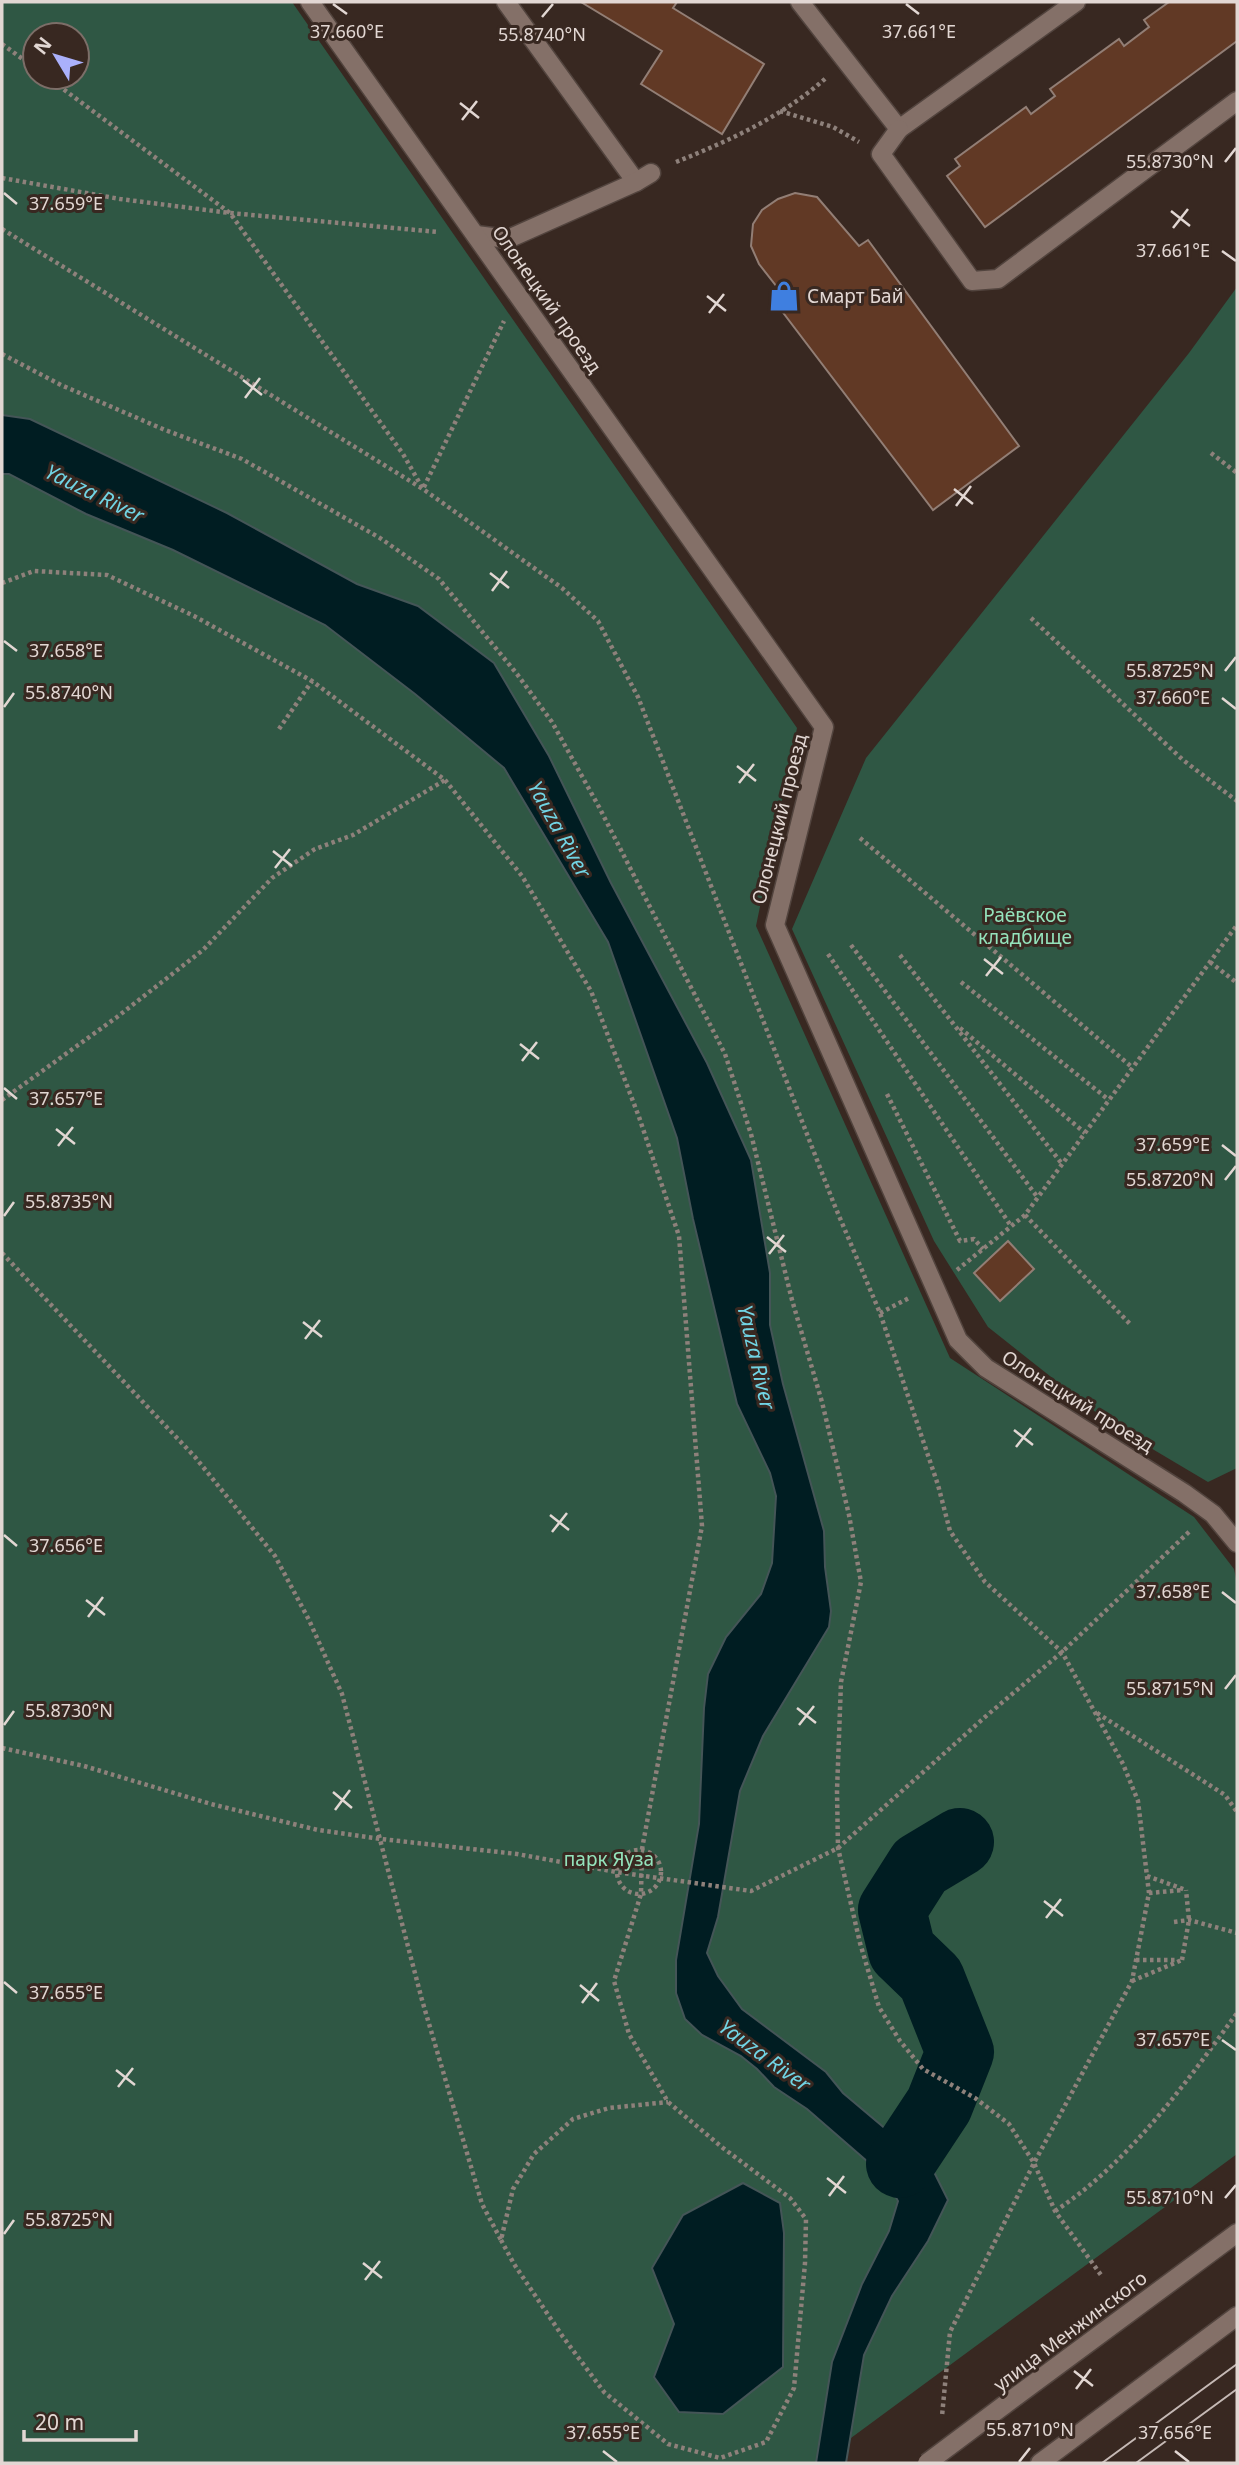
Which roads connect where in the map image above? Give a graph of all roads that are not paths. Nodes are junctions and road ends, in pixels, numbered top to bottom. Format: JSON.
{"nodes":[{"id":1,"x":310,"y":2,"type":"edge"},
{"id":2,"x":506,"y":2,"type":"edge"},
{"id":3,"x":800,"y":2,"type":"edge"},
{"id":4,"x":1076,"y":2,"type":"edge"},
{"id":5,"x":1237,"y":101,"type":"edge"},
{"id":6,"x":899,"y":129,"type":"junction"},
{"id":7,"x":476,"y":235,"type":"junction"},
{"id":8,"x":1237,"y":1543,"type":"edge"},
{"id":9,"x":1237,"y":2233,"type":"edge"},
{"id":10,"x":1237,"y":2316,"type":"edge"},
{"id":11,"x":1042,"y":2462,"type":"edge"},
{"id":12,"x":927,"y":2463,"type":"edge"}],
"edges":[{"from":1,"to":7,"type":"street","name":"Олонецкий проезд"},
{"from":2,"to":7,"type":"street"},
{"from":3,"to":6,"type":"street"},
{"from":4,"to":6,"type":"street"},
{"from":5,"to":6,"type":"street"},
{"from":7,"to":8,"type":"street","name":"Олонецкий проезд"},
{"from":9,"to":12,"type":"street","name":"улица Менжинского","bridge":true},
{"from":10,"to":11,"type":"street"}]}
